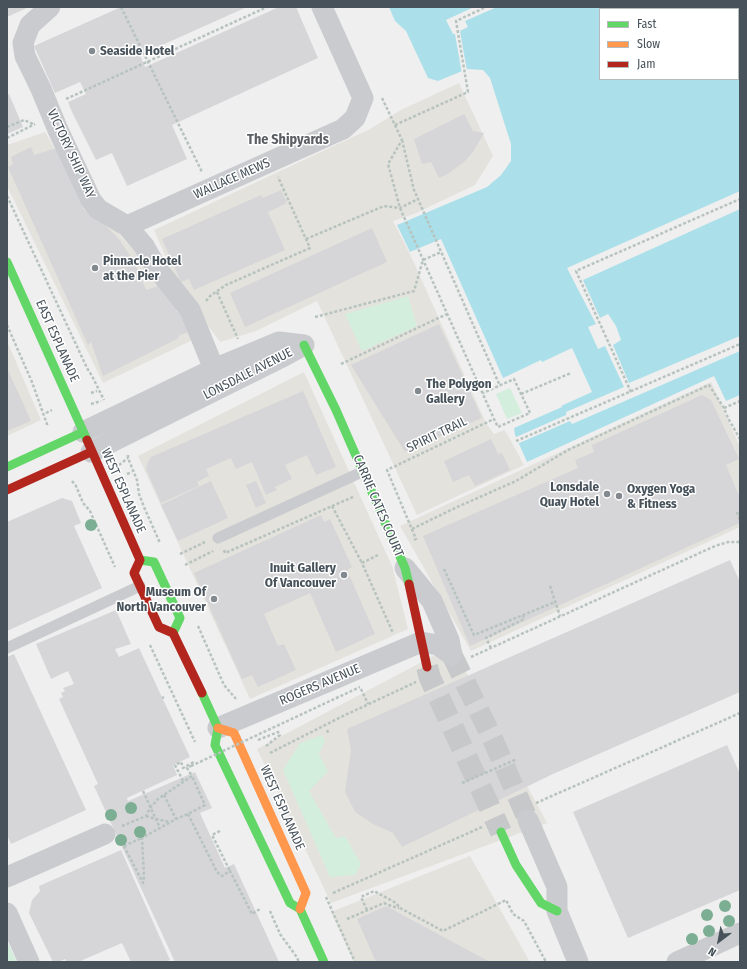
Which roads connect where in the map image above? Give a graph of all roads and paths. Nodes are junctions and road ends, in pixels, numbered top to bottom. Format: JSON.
{"nodes":[{"id":1,"x":50,"y":7,"type":"edge"},
{"id":2,"x":121,"y":7,"type":"edge"},
{"id":3,"x":267,"y":7,"type":"edge"},
{"id":4,"x":322,"y":7,"type":"edge"},
{"id":5,"x":486,"y":7,"type":"edge"},
{"id":6,"x":148,"y":62,"type":"junction"},
{"id":7,"x":48,"y":107,"type":"junction"},
{"id":8,"x":395,"y":125,"type":"dead end"},
{"id":9,"x":7,"y":128,"type":"edge"},
{"id":10,"x":7,"y":138,"type":"edge"},
{"id":11,"x":402,"y":140,"type":"dead end"},
{"id":12,"x":271,"y":161,"type":"junction"},
{"id":13,"x":210,"y":189,"type":"junction"},
{"id":14,"x":7,"y":196,"type":"edge"},
{"id":15,"x":418,"y":199,"type":"junction"},
{"id":16,"x":740,"y":199,"type":"edge"},
{"id":17,"x":405,"y":218,"type":"dead end"},
{"id":18,"x":127,"y":226,"type":"junction"},
{"id":19,"x":306,"y":239,"type":"junction"},
{"id":20,"x":440,"y":252,"type":"junction"},
{"id":21,"x":423,"y":260,"type":"junction"},
{"id":22,"x":7,"y":262,"type":"edge"},
{"id":23,"x":217,"y":292,"type":"junction"},
{"id":24,"x":204,"y":303,"type":"dead end"},
{"id":25,"x":447,"y":314,"type":"junction"},
{"id":26,"x":315,"y":317,"type":"dead end"},
{"id":27,"x":7,"y":324,"type":"edge"},
{"id":28,"x":238,"y":340,"type":"dead end"},
{"id":29,"x":393,"y":340,"type":"junction"},
{"id":30,"x":395,"y":344,"type":"dead end"},
{"id":31,"x":740,"y":344,"type":"edge"},
{"id":32,"x":304,"y":345,"type":"junction"},
{"id":33,"x":342,"y":364,"type":"dead end"},
{"id":34,"x":214,"y":369,"type":"junction"},
{"id":35,"x":571,"y":373,"type":"dead end"},
{"id":36,"x":500,"y":386,"type":"junction"},
{"id":37,"x":97,"y":391,"type":"dead end"},
{"id":38,"x":630,"y":392,"type":"junction"},
{"id":39,"x":91,"y":393,"type":"dead end"},
{"id":40,"x":483,"y":394,"type":"junction"},
{"id":41,"x":521,"y":394,"type":"junction"},
{"id":42,"x":740,"y":401,"type":"edge"},
{"id":43,"x":106,"y":404,"type":"dead end"},
{"id":44,"x":724,"y":408,"type":"junction"},
{"id":45,"x":52,"y":410,"type":"dead end"},
{"id":46,"x":46,"y":413,"type":"dead end"},
{"id":47,"x":494,"y":419,"type":"junction"},
{"id":48,"x":82,"y":432,"type":"junction"},
{"id":49,"x":50,"y":433,"type":"dead end"},
{"id":50,"x":740,"y":439,"type":"edge"},
{"id":51,"x":516,"y":441,"type":"dead end"},
{"id":52,"x":91,"y":452,"type":"junction"},
{"id":53,"x":128,"y":458,"type":"dead end"},
{"id":54,"x":122,"y":464,"type":"dead end"},
{"id":55,"x":7,"y":467,"type":"edge"},
{"id":56,"x":364,"y":471,"type":"junction"},
{"id":57,"x":132,"y":472,"type":"dead end"},
{"id":58,"x":126,"y":474,"type":"dead end"},
{"id":59,"x":70,"y":479,"type":"dead end"},
{"id":60,"x":7,"y":490,"type":"edge"},
{"id":61,"x":353,"y":497,"type":"dead end"},
{"id":62,"x":332,"y":506,"type":"junction"},
{"id":63,"x":737,"y":512,"type":"dead end"},
{"id":64,"x":740,"y":520,"type":"edge"},
{"id":65,"x":412,"y":529,"type":"junction"},
{"id":66,"x":416,"y":538,"type":"dead end"},
{"id":67,"x":214,"y":539,"type":"junction"},
{"id":68,"x":740,"y":542,"type":"edge"},
{"id":69,"x":216,"y":550,"type":"dead end"},
{"id":70,"x":180,"y":554,"type":"dead end"},
{"id":71,"x":382,"y":554,"type":"dead end"},
{"id":72,"x":140,"y":560,"type":"junction"},
{"id":73,"x":362,"y":562,"type":"junction"},
{"id":74,"x":185,"y":564,"type":"dead end"},
{"id":75,"x":405,"y":568,"type":"junction"},
{"id":76,"x":444,"y":569,"type":"dead end"},
{"id":77,"x":118,"y":574,"type":"dead end"},
{"id":78,"x":140,"y":586,"type":"junction"},
{"id":79,"x":550,"y":586,"type":"dead end"},
{"id":80,"x":555,"y":602,"type":"junction"},
{"id":81,"x":523,"y":615,"type":"junction"},
{"id":82,"x":560,"y":616,"type":"junction"},
{"id":83,"x":173,"y":633,"type":"junction"},
{"id":84,"x":396,"y":636,"type":"dead end"},
{"id":85,"x":148,"y":640,"type":"dead end"},
{"id":86,"x":421,"y":642,"type":"junction"},
{"id":87,"x":7,"y":648,"type":"edge"},
{"id":88,"x":491,"y":648,"type":"junction"},
{"id":89,"x":461,"y":656,"type":"junction"},
{"id":90,"x":427,"y":667,"type":"tunnel mouth"},
{"id":91,"x":418,"y":681,"type":"dead end"},
{"id":92,"x":368,"y":704,"type":"junction"},
{"id":93,"x":740,"y":713,"type":"edge"},
{"id":94,"x":218,"y":728,"type":"junction"},
{"id":95,"x":327,"y":730,"type":"dead end"},
{"id":96,"x":329,"y":734,"type":"dead end"},
{"id":97,"x":255,"y":742,"type":"dead end"},
{"id":98,"x":196,"y":746,"type":"dead end"},
{"id":99,"x":266,"y":746,"type":"dead end"},
{"id":100,"x":270,"y":753,"type":"dead end"},
{"id":101,"x":203,"y":759,"type":"dead end"},
{"id":102,"x":517,"y":759,"type":"dead end"},
{"id":103,"x":194,"y":762,"type":"dead end"},
{"id":104,"x":206,"y":765,"type":"dead end"},
{"id":105,"x":192,"y":776,"type":"junction"},
{"id":106,"x":183,"y":781,"type":"junction"},
{"id":107,"x":462,"y":782,"type":"dead end"},
{"id":108,"x":143,"y":791,"type":"dead end"},
{"id":109,"x":164,"y":795,"type":"junction"},
{"id":110,"x":150,"y":808,"type":"junction"},
{"id":111,"x":530,"y":812,"type":"joint"},
{"id":112,"x":188,"y":814,"type":"junction"},
{"id":113,"x":146,"y":816,"type":"junction"},
{"id":114,"x":176,"y":819,"type":"junction"},
{"id":115,"x":156,"y":820,"type":"junction"},
{"id":116,"x":170,"y":822,"type":"junction"},
{"id":117,"x":127,"y":824,"type":"dead end"},
{"id":118,"x":488,"y":824,"type":"dead end"},
{"id":119,"x":160,"y":828,"type":"junction"},
{"id":120,"x":220,"y":831,"type":"dead end"},
{"id":121,"x":501,"y":832,"type":"tunnel mouth"},
{"id":122,"x":105,"y":834,"type":"dead end"},
{"id":123,"x":142,"y":838,"type":"junction"},
{"id":124,"x":230,"y":871,"type":"junction"},
{"id":125,"x":7,"y":878,"type":"edge"},
{"id":126,"x":333,"y":893,"type":"dead end"},
{"id":127,"x":400,"y":908,"type":"junction"},
{"id":128,"x":260,"y":909,"type":"dead end"},
{"id":129,"x":300,"y":909,"type":"junction"},
{"id":130,"x":367,"y":910,"type":"junction"},
{"id":131,"x":557,"y":911,"type":"junction"},
{"id":132,"x":7,"y":913,"type":"edge"},
{"id":133,"x":347,"y":919,"type":"dead end"},
{"id":134,"x":740,"y":933,"type":"edge"},
{"id":135,"x":29,"y":962,"type":"edge"},
{"id":136,"x":324,"y":962,"type":"edge"},
{"id":137,"x":546,"y":962,"type":"edge"},
{"id":138,"x":578,"y":962,"type":"edge"},
{"id":139,"x":677,"y":962,"type":"edge"}],
"edges":[{"from":1,"to":7,"type":"street","name":"VICTORY SHIP WAY"},
{"from":2,"to":6,"type":"path"},
{"from":3,"to":6,"type":"path"},
{"from":4,"to":12,"type":"street","name":"WALLACE MEWS"},
{"from":5,"to":8,"type":"path"},
{"from":6,"to":7,"type":"path"},
{"from":6,"to":13,"type":"path"},
{"from":7,"to":18,"type":"street","name":"VICTORY SHIP WAY"},
{"from":9,"to":10,"type":"path"},
{"from":11,"to":15,"type":"path"},
{"from":12,"to":13,"type":"street","name":"WALLACE MEWS"},
{"from":12,"to":19,"type":"path"},
{"from":13,"to":18,"type":"street","name":"WALLACE MEWS"},
{"from":14,"to":43,"type":"path"},
{"from":15,"to":19,"type":"path"},
{"from":15,"to":20,"type":"path"},
{"from":16,"to":38,"type":"path"},
{"from":17,"to":21,"type":"path"},
{"from":18,"to":34,"type":"street","name":"VICTORY SHIP WAY"},
{"from":19,"to":23,"type":"path"},
{"from":20,"to":21,"type":"path"},
{"from":20,"to":36,"type":"path"},
{"from":21,"to":25,"type":"path"},
{"from":21,"to":26,"type":"path"},
{"from":22,"to":48,"type":"main road","name":"EAST ESPLANADE"},
{"from":23,"to":24,"type":"path"},
{"from":23,"to":28,"type":"path"},
{"from":25,"to":29,"type":"path"},
{"from":25,"to":40,"type":"path"},
{"from":27,"to":49,"type":"path"},
{"from":29,"to":30,"type":"path"},
{"from":29,"to":33,"type":"path"},
{"from":31,"to":38,"type":"path"},
{"from":32,"to":34,"type":"street","name":"LONSDALE AVENUE"},
{"from":32,"to":52,"type":"street","name":"LONSDALE AVENUE"},
{"from":32,"to":56,"type":"main road","name":"CARRIE CATES COURT"},
{"from":34,"to":48,"type":"street","name":"LONSDALE AVENUE"},
{"from":35,"to":41,"type":"path"},
{"from":36,"to":40,"type":"path"},
{"from":36,"to":41,"type":"path"},
{"from":37,"to":39,"type":"path"},
{"from":38,"to":51,"type":"path"},
{"from":40,"to":47,"type":"path"},
{"from":41,"to":47,"type":"path"},
{"from":42,"to":44,"type":"path"},
{"from":44,"to":50,"type":"path"},
{"from":44,"to":65,"type":"path"},
{"from":45,"to":46,"type":"path"},
{"from":47,"to":65,"type":"path","name":"SPIRIT TRAIL"},
{"from":48,"to":52,"type":"main road","name":"WEST ESPLANADE"},
{"from":48,"to":55,"type":"main road","name":"LONSDALE AVENUE"},
{"from":52,"to":60,"type":"main road","name":"LONSDALE AVENUE"},
{"from":52,"to":72,"type":"main road","name":"WEST ESPLANADE"},
{"from":53,"to":54,"type":"path"},
{"from":56,"to":67,"type":"lane"},
{"from":56,"to":75,"type":"main road","name":"CARRIE CATES COURT"},
{"from":57,"to":58,"type":"path"},
{"from":59,"to":77,"type":"path"},
{"from":61,"to":62,"type":"path"},
{"from":62,"to":67,"type":"path"},
{"from":62,"to":73,"type":"path"},
{"from":63,"to":64,"type":"path"},
{"from":65,"to":66,"type":"path","name":"SPIRIT TRAIL"},
{"from":67,"to":70,"type":"path"},
{"from":68,"to":82,"type":"path"},
{"from":69,"to":74,"type":"path"},
{"from":71,"to":73,"type":"path"},
{"from":72,"to":78,"type":"main road"},
{"from":72,"to":83,"type":"main road"},
{"from":73,"to":84,"type":"path"},
{"from":75,"to":86,"type":"main road","name":"CARRIE CATES COURT"},
{"from":75,"to":89,"type":"street"},
{"from":76,"to":81,"type":"path"},
{"from":78,"to":83,"type":"main road"},
{"from":78,"to":87,"type":"lane"},
{"from":79,"to":80,"type":"path"},
{"from":80,"to":81,"type":"path"},
{"from":80,"to":82,"type":"path"},
{"from":81,"to":88,"type":"path"},
{"from":82,"to":88,"type":"path"},
{"from":83,"to":94,"type":"main road"},
{"from":85,"to":98,"type":"path"},
{"from":86,"to":89,"type":"street"},
{"from":86,"to":90,"type":"main road","name":"CARRIE CATES COURT"},
{"from":86,"to":94,"type":"street","name":"ROGERS AVENUE"},
{"from":88,"to":89,"type":"path"},
{"from":91,"to":92,"type":"path"},
{"from":92,"to":100,"type":"path"},
{"from":92,"to":105,"type":"path","bridge":true},
{"from":93,"to":111,"type":"path"},
{"from":94,"to":129,"type":"main road"},
{"from":94,"to":129,"type":"main road","name":"WEST ESPLANADE"},
{"from":95,"to":96,"type":"path"},
{"from":97,"to":99,"type":"path"},
{"from":101,"to":104,"type":"path"},
{"from":102,"to":107,"type":"path"},
{"from":103,"to":106,"type":"path"},
{"from":105,"to":106,"type":"path"},
{"from":105,"to":112,"type":"path"},
{"from":106,"to":109,"type":"path"},
{"from":108,"to":110,"type":"path"},
{"from":109,"to":110,"type":"path"},
{"from":109,"to":114,"type":"path"},
{"from":110,"to":113,"type":"path"},
{"from":110,"to":115,"type":"path"},
{"from":111,"to":131,"type":"street"},
{"from":112,"to":114,"type":"path"},
{"from":112,"to":124,"type":"path"},
{"from":113,"to":115,"type":"path"},
{"from":113,"to":117,"type":"path"},
{"from":114,"to":116,"type":"path"},
{"from":115,"to":116,"type":"path"},
{"from":115,"to":119,"type":"path"},
{"from":116,"to":119,"type":"path"},
{"from":118,"to":126,"type":"path"},
{"from":119,"to":123,"type":"path"},
{"from":120,"to":124,"type":"path"},
{"from":121,"to":131,"type":"main road"},
{"from":122,"to":125,"type":"street"},
{"from":123,"to":123,"type":"path"},
{"from":124,"to":128,"type":"path"},
{"from":127,"to":130,"type":"path"},
{"from":127,"to":130,"type":"path"},
{"from":127,"to":137,"type":"path"},
{"from":129,"to":136,"type":"main road"},
{"from":130,"to":133,"type":"path"},
{"from":131,"to":138,"type":"street"},
{"from":132,"to":135,"type":"street"},
{"from":134,"to":139,"type":"street"}]}
